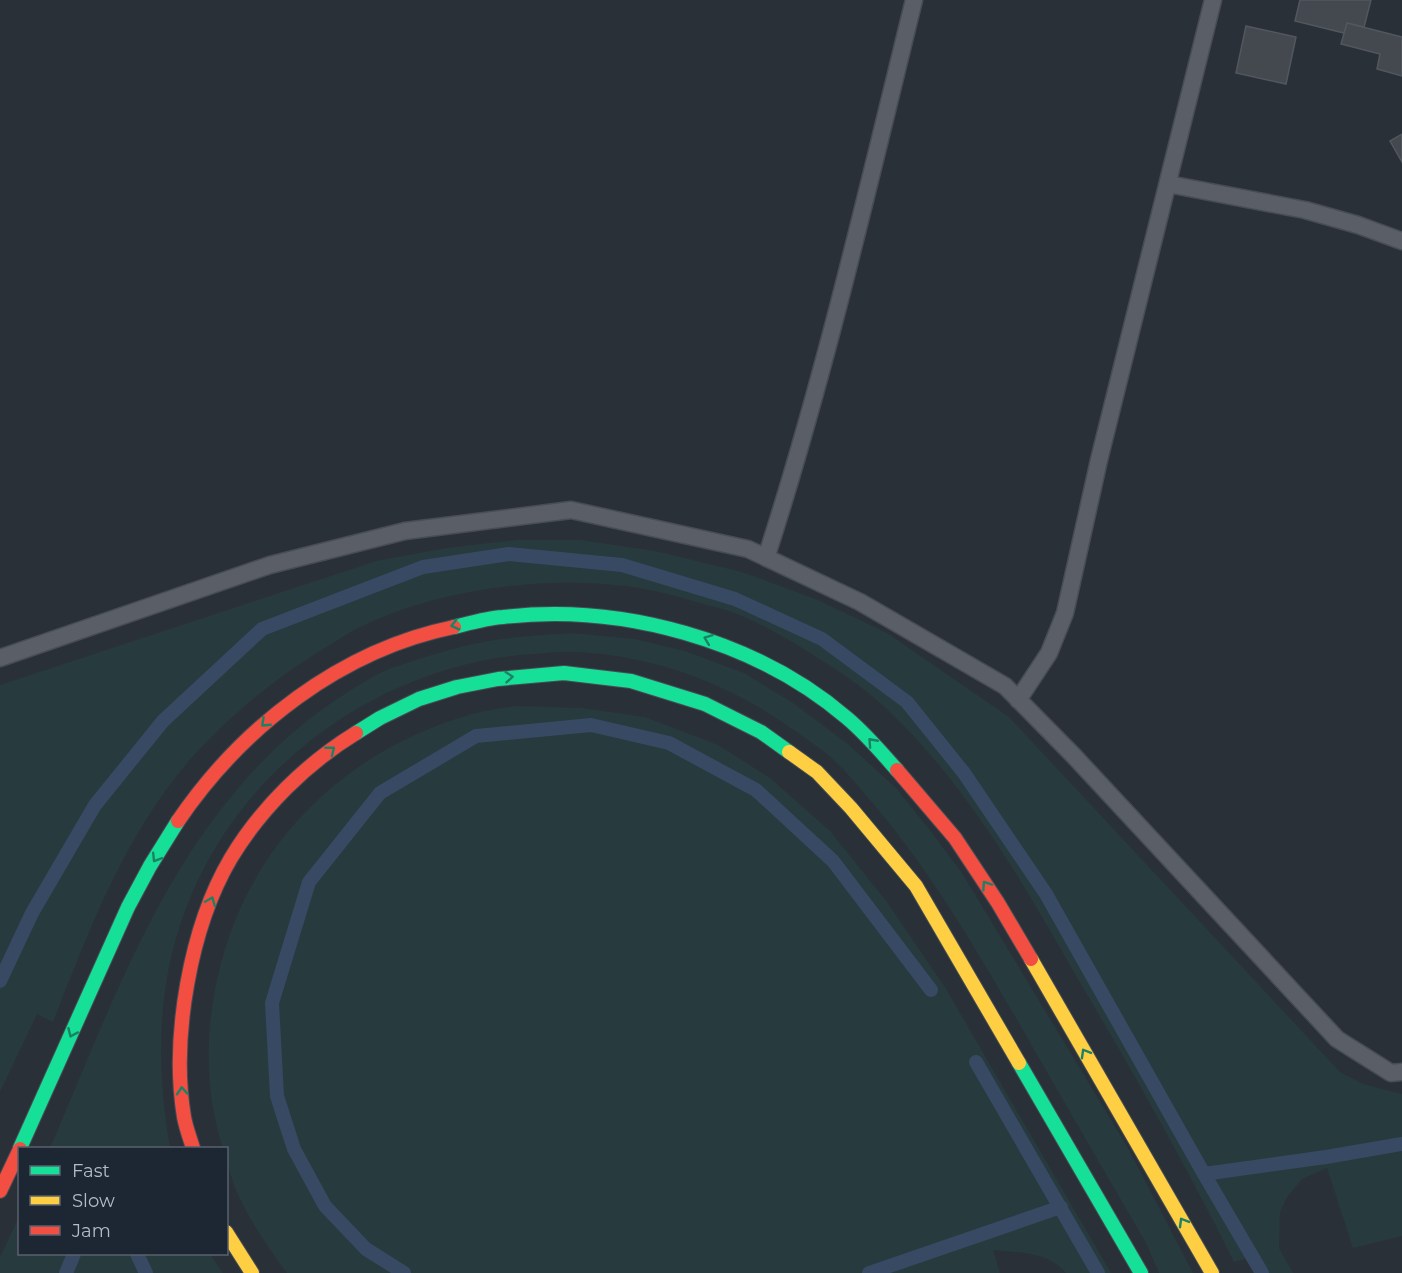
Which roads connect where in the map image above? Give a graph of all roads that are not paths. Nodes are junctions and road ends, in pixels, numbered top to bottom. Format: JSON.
{"nodes":[{"id":1,"x":914,"y":0,"type":"edge"},
{"id":2,"x":1213,"y":0,"type":"edge"},
{"id":3,"x":1168,"y":184,"type":"junction"},
{"id":4,"x":1402,"y":241,"type":"edge"},
{"id":5,"x":766,"y":558,"type":"junction"},
{"id":6,"x":0,"y":657,"type":"edge"},
{"id":7,"x":1018,"y":700,"type":"junction"},
{"id":8,"x":1402,"y":1072,"type":"edge"},
{"id":9,"x":21,"y":1147,"type":"edge"},
{"id":10,"x":192,"y":1147,"type":"edge"},
{"id":11,"x":18,"y":1153,"type":"edge"},
{"id":12,"x":0,"y":1191,"type":"edge"},
{"id":13,"x":228,"y":1235,"type":"edge"},
{"id":14,"x":252,"y":1273,"type":"edge"},
{"id":15,"x":1142,"y":1273,"type":"edge"},
{"id":16,"x":1212,"y":1273,"type":"edge"}],
"edges":[{"from":1,"to":5,"type":"lane"},
{"from":2,"to":3,"type":"lane"},
{"from":3,"to":4,"type":"lane"},
{"from":3,"to":7,"type":"lane"},
{"from":5,"to":6,"type":"lane"},
{"from":5,"to":7,"type":"lane"},
{"from":7,"to":8,"type":"lane"},
{"from":16,"to":9,"type":"highway","one_way":true},
{"from":10,"to":15,"type":"highway","one_way":true},
{"from":11,"to":12,"type":"highway"},
{"from":13,"to":14,"type":"highway"}]}
